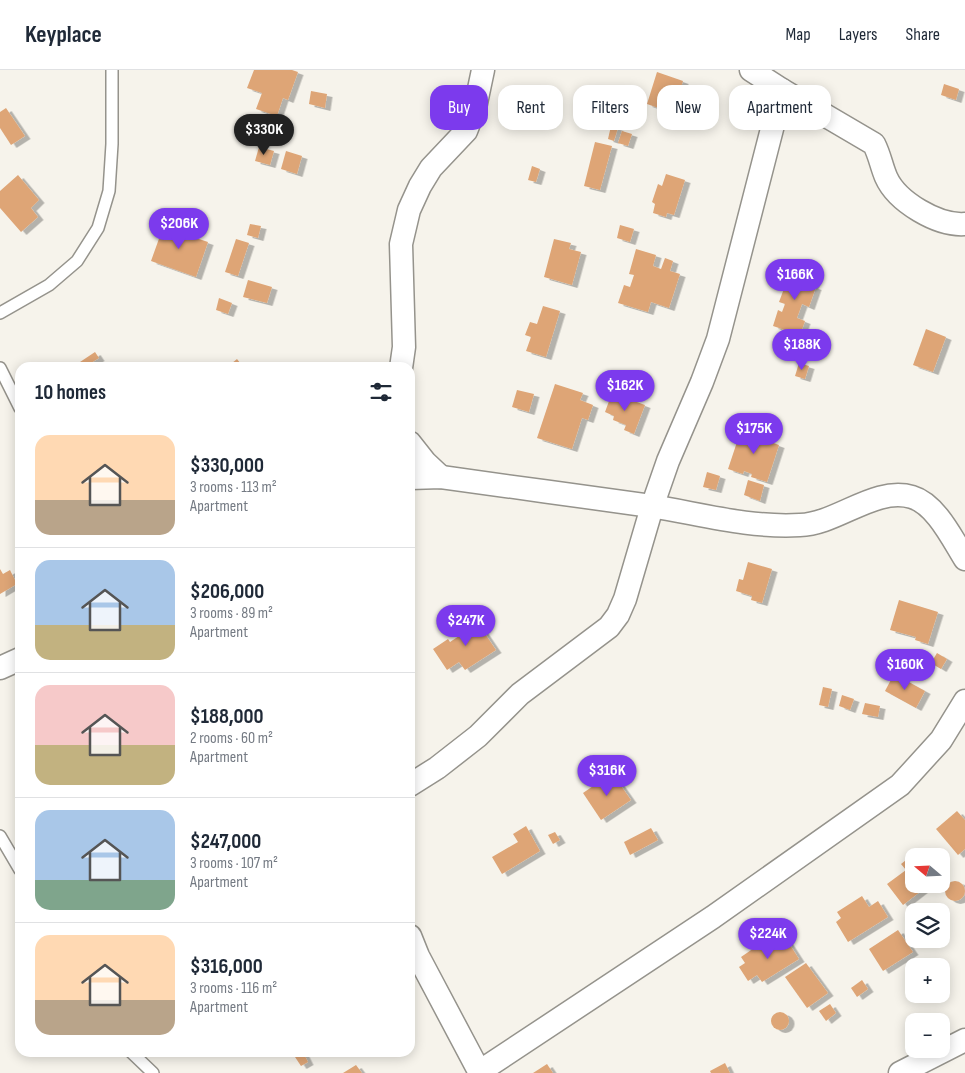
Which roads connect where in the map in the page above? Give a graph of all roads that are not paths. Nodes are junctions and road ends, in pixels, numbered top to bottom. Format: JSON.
{"nodes":[{"id":1,"x":112,"y":70,"type":"edge"},
{"id":2,"x":483,"y":70,"type":"edge"},
{"id":3,"x":751,"y":70,"type":"edge"},
{"id":4,"x":774,"y":85,"type":"edge"},
{"id":5,"x":831,"y":119,"type":"edge"},
{"id":6,"x":772,"y":130,"type":"edge"},
{"id":7,"x":965,"y":224,"type":"edge"},
{"id":8,"x":0,"y":313,"type":"edge"},
{"id":9,"x":402,"y":362,"type":"edge"},
{"id":10,"x":0,"y":368,"type":"edge"},
{"id":11,"x":15,"y":398,"type":"edge"},
{"id":12,"x":415,"y":449,"type":"edge"},
{"id":13,"x":441,"y":477,"type":"junction"},
{"id":14,"x":415,"y":478,"type":"edge"},
{"id":15,"x":652,"y":507,"type":"junction"},
{"id":16,"x":965,"y":559,"type":"edge"},
{"id":17,"x":15,"y":661,"type":"edge"},
{"id":18,"x":0,"y":668,"type":"edge"},
{"id":19,"x":965,"y":701,"type":"edge"},
{"id":20,"x":415,"y":782,"type":"edge"},
{"id":21,"x":0,"y":836,"type":"edge"},
{"id":22,"x":15,"y":862,"type":"edge"},
{"id":23,"x":415,"y":948,"type":"edge"},
{"id":24,"x":965,"y":1040,"type":"edge"},
{"id":25,"x":136,"y":1057,"type":"edge"},
{"id":26,"x":479,"y":1072,"type":"edge"},
{"id":27,"x":153,"y":1073,"type":"edge"},
{"id":28,"x":900,"y":1073,"type":"edge"}],
"edges":[{"from":1,"to":8,"type":"lane"},
{"from":2,"to":9,"type":"street"},
{"from":3,"to":4,"type":"street"},
{"from":5,"to":7,"type":"street"},
{"from":6,"to":15,"type":"street"},
{"from":10,"to":11,"type":"lane"},
{"from":12,"to":13,"type":"street"},
{"from":13,"to":14,"type":"street"},
{"from":13,"to":15,"type":"street"},
{"from":15,"to":16,"type":"street"},
{"from":15,"to":20,"type":"street"},
{"from":17,"to":18,"type":"street"},
{"from":19,"to":26,"type":"street"},
{"from":21,"to":22,"type":"lane"},
{"from":23,"to":26,"type":"street"},
{"from":24,"to":28,"type":"street"},
{"from":25,"to":27,"type":"lane"}]}
